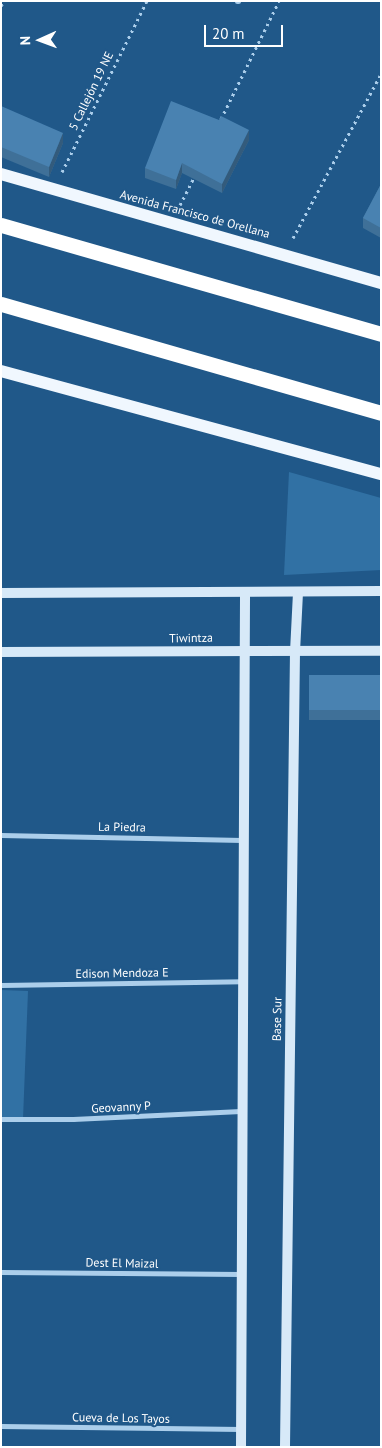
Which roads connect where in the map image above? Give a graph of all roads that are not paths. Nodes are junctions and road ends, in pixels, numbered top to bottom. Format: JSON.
{"nodes":[{"id":1,"x":1,"y":174,"type":"edge"},
{"id":2,"x":1,"y":225,"type":"edge"},
{"id":3,"x":381,"y":283,"type":"edge"},
{"id":4,"x":1,"y":304,"type":"edge"},
{"id":5,"x":381,"y":334,"type":"edge"},
{"id":6,"x":1,"y":371,"type":"edge"},
{"id":7,"x":381,"y":413,"type":"edge"},
{"id":8,"x":381,"y":474,"type":"edge"},
{"id":9,"x":381,"y":591,"type":"edge"},
{"id":10,"x":245,"y":592,"type":"junction"},
{"id":11,"x":298,"y":592,"type":"junction"},
{"id":12,"x":1,"y":593,"type":"edge"},
{"id":13,"x":244,"y":650,"type":"junction"},
{"id":14,"x":381,"y":651,"type":"edge"},
{"id":15,"x":1,"y":652,"type":"edge"},
{"id":16,"x":295,"y":652,"type":"junction"},
{"id":17,"x":1,"y":835,"type":"edge"},
{"id":18,"x":242,"y":840,"type":"junction"},
{"id":19,"x":243,"y":981,"type":"junction"},
{"id":20,"x":1,"y":985,"type":"edge"},
{"id":21,"x":241,"y":1111,"type":"junction"},
{"id":22,"x":1,"y":1119,"type":"edge"},
{"id":23,"x":1,"y":1272,"type":"edge"},
{"id":24,"x":242,"y":1274,"type":"junction"},
{"id":25,"x":1,"y":1426,"type":"edge"},
{"id":26,"x":241,"y":1429,"type":"junction"},
{"id":27,"x":241,"y":1447,"type":"edge"},
{"id":28,"x":285,"y":1447,"type":"edge"}],
"edges":[{"from":1,"to":3,"type":"main road","name":"Avenida Francisco de Orellana"},
{"from":2,"to":5,"type":"highway"},
{"from":4,"to":7,"type":"highway"},
{"from":6,"to":8,"type":"main road"},
{"from":9,"to":11,"type":"street"},
{"from":10,"to":11,"type":"street"},
{"from":10,"to":12,"type":"street"},
{"from":10,"to":13,"type":"street"},
{"from":11,"to":16,"type":"street","name":"Base Sur"},
{"from":13,"to":15,"type":"street","name":"Tiwintza"},
{"from":13,"to":16,"type":"street","name":"Tiwintza"},
{"from":13,"to":18,"type":"street"},
{"from":14,"to":16,"type":"street","name":"Tiwintza"},
{"from":16,"to":28,"type":"street","name":"Base Sur"},
{"from":17,"to":18,"type":"street","name":"La Piedra"},
{"from":18,"to":19,"type":"street"},
{"from":19,"to":20,"type":"street","name":"Edison Mendoza E"},
{"from":19,"to":21,"type":"street"},
{"from":21,"to":22,"type":"street","name":"Geovanny P"},
{"from":21,"to":24,"type":"street"},
{"from":23,"to":24,"type":"street","name":"Dest El Maizal"},
{"from":24,"to":26,"type":"street"},
{"from":25,"to":26,"type":"street","name":"Cueva de Los Tayos"},
{"from":26,"to":27,"type":"street"}]}
